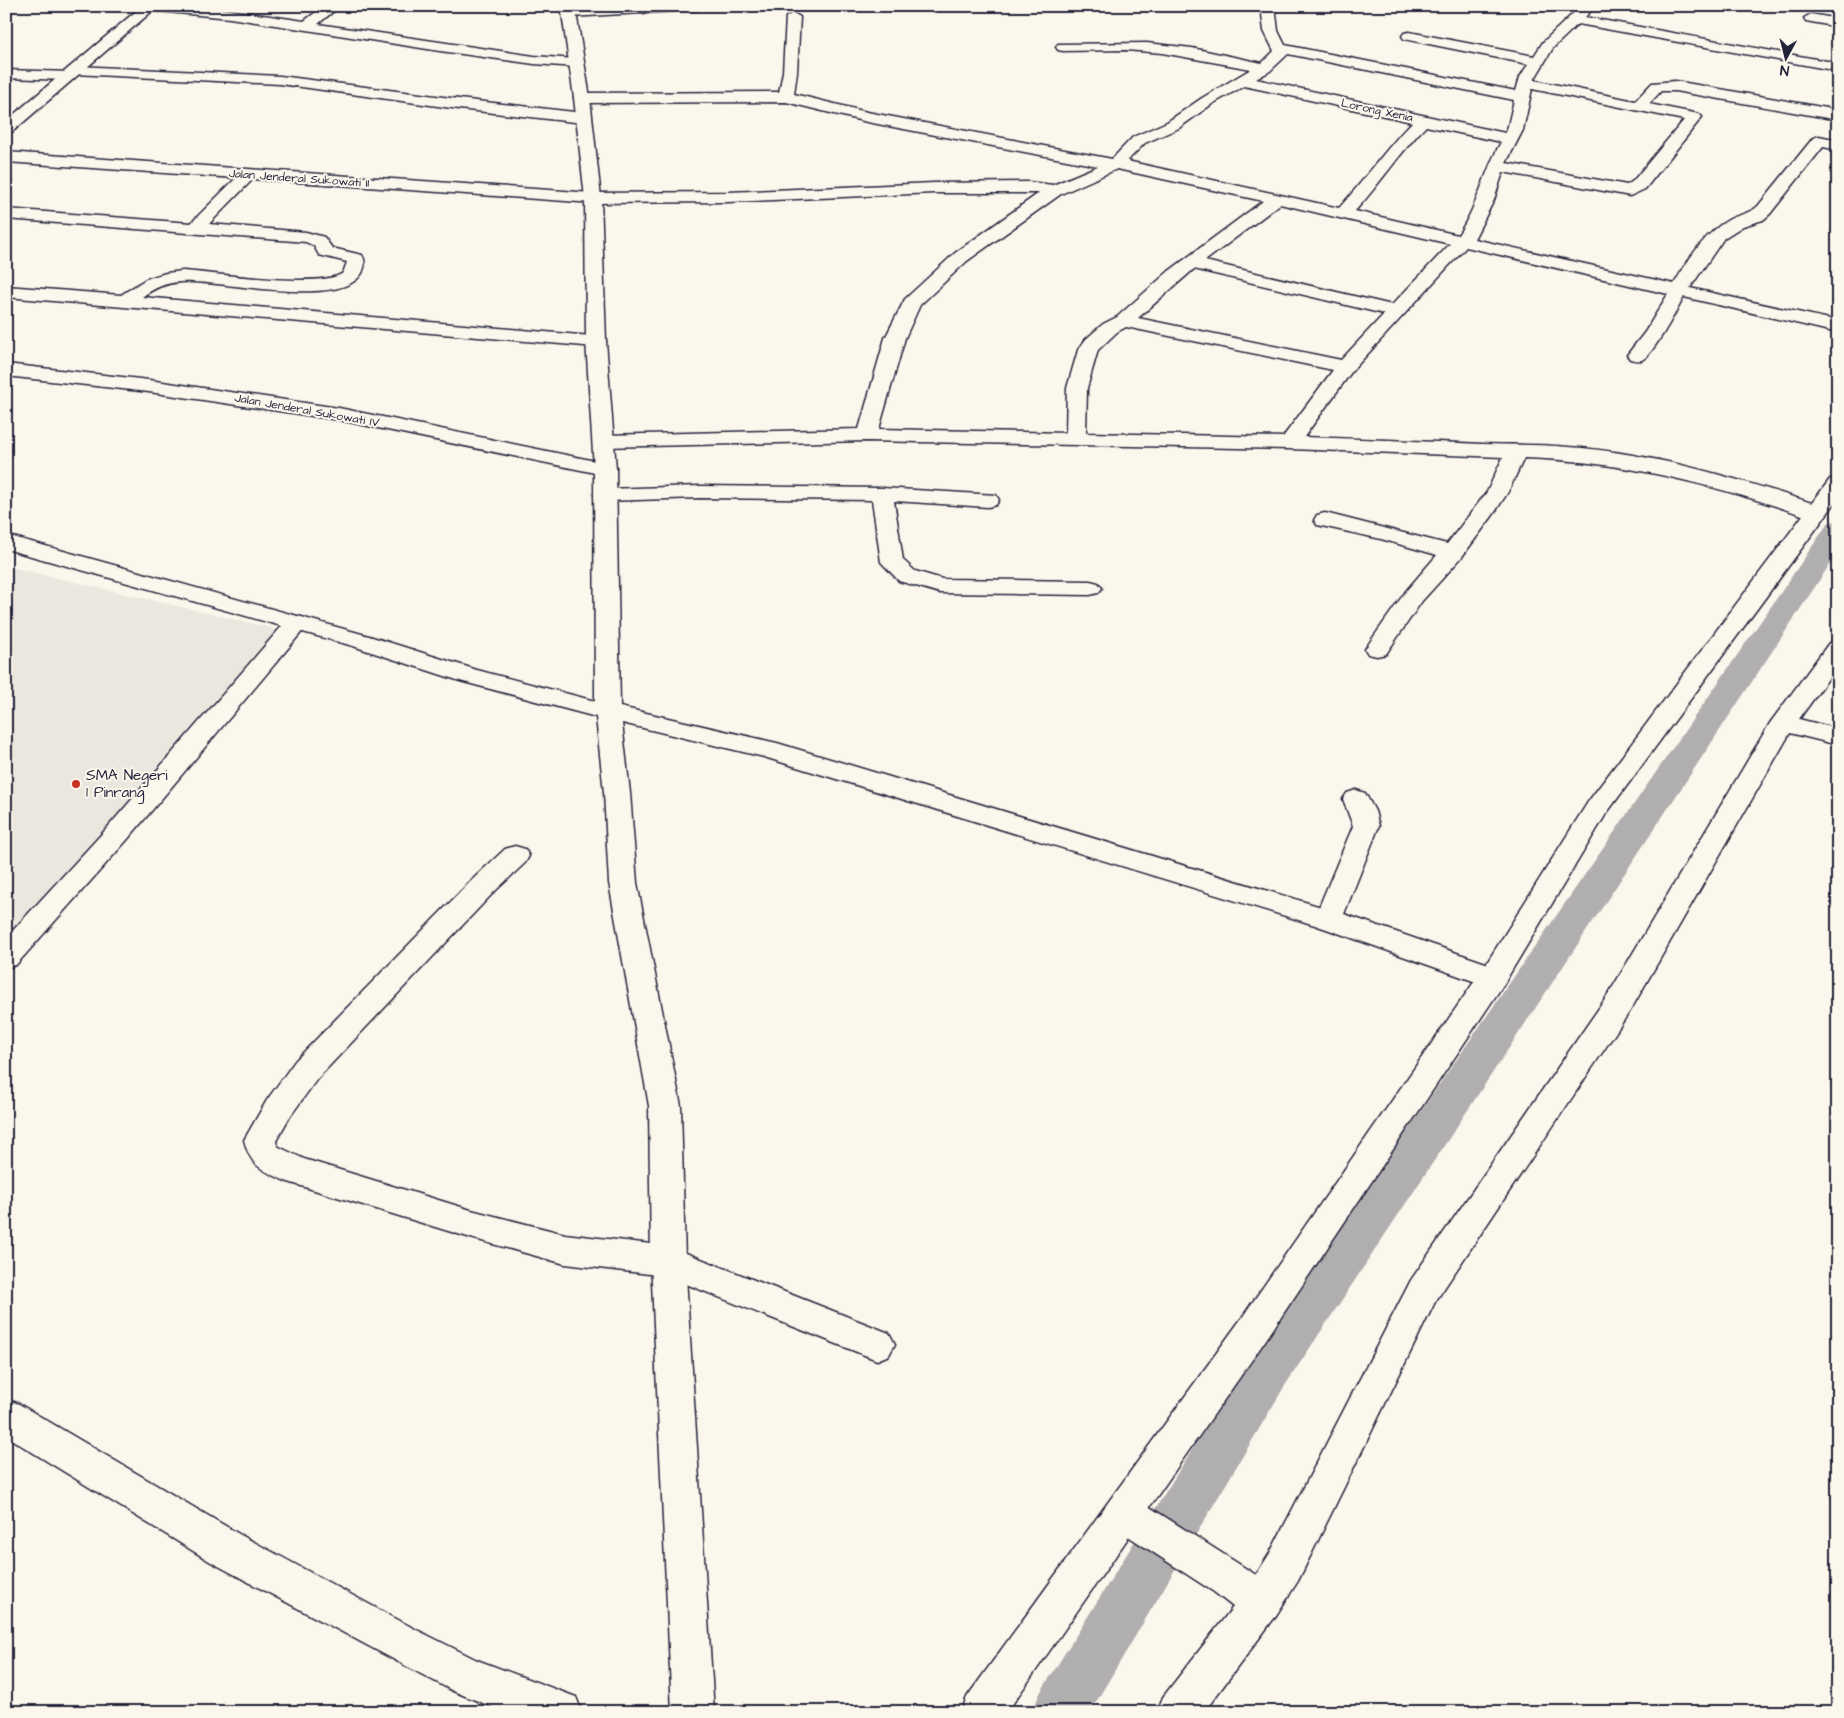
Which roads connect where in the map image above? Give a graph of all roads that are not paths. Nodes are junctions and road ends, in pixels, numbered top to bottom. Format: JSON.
{"nodes":[{"id":1,"x":146,"y":6,"type":"edge"},
{"id":2,"x":151,"y":6,"type":"edge"},
{"id":3,"x":332,"y":6,"type":"edge"},
{"id":4,"x":698,"y":6,"type":"edge"},
{"id":5,"x":1268,"y":6,"type":"edge"},
{"id":6,"x":1589,"y":6,"type":"edge"},
{"id":7,"x":1820,"y":6,"type":"edge"},
{"id":8,"x":569,"y":10,"type":"edge"},
{"id":9,"x":792,"y":18,"type":"dead end"},
{"id":10,"x":1576,"y":20,"type":"junction"},
{"id":11,"x":1838,"y":23,"type":"edge"},
{"id":12,"x":305,"y":27,"type":"junction"},
{"id":13,"x":1409,"y":36,"type":"dead end"},
{"id":14,"x":1062,"y":47,"type":"dead end"},
{"id":15,"x":1281,"y":48,"type":"junction"},
{"id":16,"x":1537,"y":61,"type":"junction"},
{"id":17,"x":576,"y":63,"type":"junction"},
{"id":18,"x":1838,"y":67,"type":"edge"},
{"id":19,"x":1265,"y":68,"type":"junction"},
{"id":20,"x":72,"y":73,"type":"junction"},
{"id":21,"x":6,"y":74,"type":"edge"},
{"id":22,"x":1244,"y":81,"type":"junction"},
{"id":23,"x":1524,"y":90,"type":"junction"},
{"id":24,"x":786,"y":97,"type":"junction"},
{"id":25,"x":582,"y":98,"type":"junction"},
{"id":26,"x":1638,"y":106,"type":"junction"},
{"id":27,"x":1838,"y":115,"type":"edge"},
{"id":28,"x":583,"y":118,"type":"junction"},
{"id":29,"x":1424,"y":120,"type":"junction"},
{"id":30,"x":6,"y":129,"type":"edge"},
{"id":31,"x":1510,"y":139,"type":"junction"},
{"id":32,"x":1838,"y":145,"type":"edge"},
{"id":33,"x":6,"y":157,"type":"edge"},
{"id":34,"x":1116,"y":164,"type":"junction"},
{"id":35,"x":1497,"y":166,"type":"junction"},
{"id":36,"x":248,"y":175,"type":"junction"},
{"id":37,"x":1055,"y":190,"type":"junction"},
{"id":38,"x":593,"y":198,"type":"junction"},
{"id":39,"x":1276,"y":198,"type":"junction"},
{"id":40,"x":6,"y":214,"type":"edge"},
{"id":41,"x":1342,"y":215,"type":"junction"},
{"id":42,"x":197,"y":227,"type":"junction"},
{"id":43,"x":1463,"y":242,"type":"junction"},
{"id":44,"x":1192,"y":263,"type":"junction"},
{"id":45,"x":6,"y":291,"type":"edge"},
{"id":46,"x":1681,"y":291,"type":"junction"},
{"id":47,"x":126,"y":300,"type":"junction"},
{"id":48,"x":1398,"y":312,"type":"junction"},
{"id":49,"x":1124,"y":321,"type":"junction"},
{"id":50,"x":1838,"y":327,"type":"edge"},
{"id":51,"x":596,"y":341,"type":"junction"},
{"id":52,"x":1637,"y":355,"type":"dead end"},
{"id":53,"x":1345,"y":367,"type":"junction"},
{"id":54,"x":6,"y":370,"type":"edge"},
{"id":55,"x":867,"y":435,"type":"junction"},
{"id":56,"x":1076,"y":440,"type":"junction"},
{"id":57,"x":603,"y":441,"type":"junction"},
{"id":58,"x":1289,"y":443,"type":"junction"},
{"id":59,"x":1516,"y":450,"type":"junction"},
{"id":60,"x":605,"y":469,"type":"junction"},
{"id":61,"x":1838,"y":484,"type":"edge"},
{"id":62,"x":882,"y":494,"type":"junction"},
{"id":63,"x":605,"y":495,"type":"junction"},
{"id":64,"x":988,"y":500,"type":"dead end"},
{"id":65,"x":1816,"y":512,"type":"junction"},
{"id":66,"x":1325,"y":520,"type":"dead end"},
{"id":67,"x":6,"y":542,"type":"edge"},
{"id":68,"x":1453,"y":553,"type":"junction"},
{"id":69,"x":1090,"y":588,"type":"dead end"},
{"id":70,"x":297,"y":623,"type":"junction"},
{"id":71,"x":1838,"y":648,"type":"edge"},
{"id":72,"x":1377,"y":649,"type":"dead end"},
{"id":73,"x":608,"y":712,"type":"junction"},
{"id":74,"x":1783,"y":723,"type":"junction"},
{"id":75,"x":1838,"y":737,"type":"edge"},
{"id":76,"x":1356,"y":798,"type":"dead end"},
{"id":77,"x":515,"y":856,"type":"dead end"},
{"id":78,"x":1328,"y":919,"type":"junction"},
{"id":79,"x":6,"y":957,"type":"edge"},
{"id":80,"x":1493,"y":976,"type":"junction"},
{"id":81,"x":668,"y":1261,"type":"junction"},
{"id":82,"x":876,"y":1344,"type":"dead end"},
{"id":83,"x":6,"y":1416,"type":"edge"},
{"id":84,"x":1124,"y":1512,"type":"junction"},
{"id":85,"x":1261,"y":1603,"type":"junction"},
{"id":86,"x":561,"y":1712,"type":"edge"},
{"id":87,"x":692,"y":1712,"type":"edge"},
{"id":88,"x":982,"y":1712,"type":"edge"},
{"id":89,"x":1178,"y":1712,"type":"edge"}],
"edges":[{"from":1,"to":2,"type":"main road"},
{"from":2,"to":12,"type":"main road"},
{"from":2,"to":20,"type":"main road"},
{"from":3,"to":12,"type":"main road"},
{"from":4,"to":8,"type":"main road"},
{"from":5,"to":15,"type":"main road"},
{"from":6,"to":10,"type":"main road"},
{"from":7,"to":11,"type":"main road"},
{"from":8,"to":17,"type":"main road"},
{"from":9,"to":24,"type":"main road"},
{"from":10,"to":16,"type":"main road"},
{"from":10,"to":18,"type":"main road"},
{"from":12,"to":17,"type":"main road"},
{"from":13,"to":16,"type":"main road"},
{"from":14,"to":19,"type":"main road"},
{"from":15,"to":19,"type":"main road"},
{"from":15,"to":23,"type":"main road"},
{"from":16,"to":23,"type":"main road"},
{"from":17,"to":25,"type":"main road"},
{"from":19,"to":22,"type":"main road"},
{"from":20,"to":21,"type":"main road"},
{"from":20,"to":28,"type":"main road"},
{"from":20,"to":30,"type":"main road"},
{"from":22,"to":29,"type":"main road","name":"Lorong Xenia"},
{"from":22,"to":34,"type":"main road"},
{"from":23,"to":26,"type":"main road"},
{"from":23,"to":31,"type":"main road"},
{"from":24,"to":25,"type":"main road"},
{"from":24,"to":34,"type":"main road"},
{"from":25,"to":28,"type":"main road"},
{"from":26,"to":27,"type":"main road"},
{"from":26,"to":35,"type":"main road"},
{"from":28,"to":38,"type":"main road"},
{"from":29,"to":31,"type":"main road","name":"Lorong Xenia"},
{"from":29,"to":41,"type":"main road"},
{"from":31,"to":35,"type":"main road"},
{"from":32,"to":46,"type":"main road"},
{"from":33,"to":36,"type":"main road","name":"Jalan Jenderal Sukowati II"},
{"from":34,"to":37,"type":"main road"},
{"from":34,"to":39,"type":"main road"},
{"from":35,"to":43,"type":"main road"},
{"from":36,"to":38,"type":"main road","name":"Jalan Jenderal Sukowati II"},
{"from":36,"to":42,"type":"main road"},
{"from":37,"to":38,"type":"main road","name":"Jalan Jenderal Sukowati II"},
{"from":37,"to":55,"type":"main road"},
{"from":38,"to":51,"type":"main road"},
{"from":39,"to":41,"type":"main road"},
{"from":39,"to":44,"type":"main road"},
{"from":40,"to":42,"type":"main road"},
{"from":41,"to":43,"type":"main road"},
{"from":42,"to":47,"type":"main road"},
{"from":43,"to":46,"type":"main road"},
{"from":43,"to":48,"type":"main road"},
{"from":44,"to":48,"type":"main road"},
{"from":44,"to":49,"type":"main road"},
{"from":45,"to":47,"type":"main road"},
{"from":46,"to":50,"type":"main road"},
{"from":46,"to":52,"type":"main road"},
{"from":47,"to":51,"type":"main road"},
{"from":48,"to":53,"type":"main road"},
{"from":49,"to":53,"type":"main road"},
{"from":49,"to":56,"type":"main road"},
{"from":51,"to":57,"type":"main road"},
{"from":53,"to":58,"type":"main road"},
{"from":54,"to":60,"type":"main road","name":"Jalan Jenderal Sukowati IV"},
{"from":55,"to":56,"type":"main road"},
{"from":55,"to":57,"type":"main road"},
{"from":56,"to":58,"type":"main road"},
{"from":57,"to":60,"type":"main road"},
{"from":58,"to":59,"type":"main road"},
{"from":59,"to":65,"type":"main road"},
{"from":59,"to":68,"type":"main road"},
{"from":60,"to":63,"type":"main road"},
{"from":61,"to":65,"type":"main road"},
{"from":62,"to":63,"type":"main road"},
{"from":62,"to":64,"type":"main road"},
{"from":62,"to":69,"type":"main road"},
{"from":63,"to":73,"type":"main road"},
{"from":65,"to":80,"type":"main road"},
{"from":66,"to":68,"type":"main road"},
{"from":67,"to":70,"type":"main road"},
{"from":68,"to":72,"type":"main road"},
{"from":70,"to":73,"type":"main road"},
{"from":70,"to":79,"type":"main road"},
{"from":71,"to":74,"type":"main road"},
{"from":73,"to":78,"type":"main road"},
{"from":73,"to":81,"type":"main road"},
{"from":74,"to":75,"type":"main road"},
{"from":74,"to":85,"type":"main road"},
{"from":76,"to":78,"type":"main road"},
{"from":77,"to":81,"type":"main road"},
{"from":78,"to":80,"type":"main road"},
{"from":80,"to":84,"type":"main road"},
{"from":81,"to":82,"type":"main road"},
{"from":81,"to":87,"type":"main road"},
{"from":83,"to":86,"type":"main road"},
{"from":84,"to":85,"type":"main road"},
{"from":84,"to":88,"type":"main road"},
{"from":85,"to":89,"type":"main road"}]}
